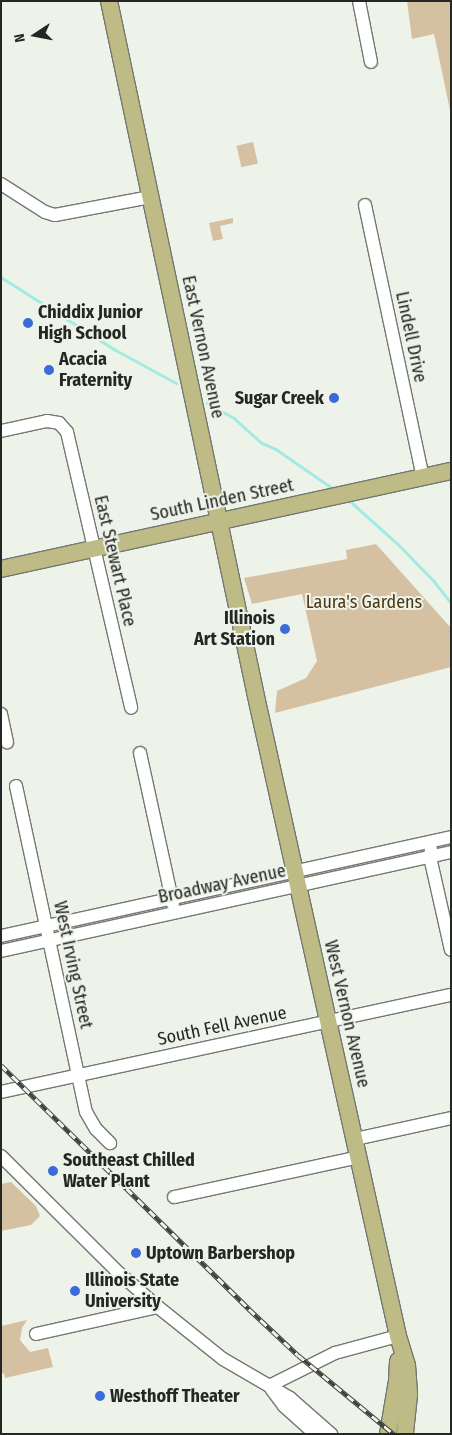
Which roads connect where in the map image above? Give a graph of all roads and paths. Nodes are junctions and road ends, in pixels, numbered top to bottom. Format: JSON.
{"nodes":[{"id":1,"x":109,"y":1,"type":"edge"},
{"id":2,"x":359,"y":1,"type":"edge"},
{"id":3,"x":371,"y":62,"type":"dead end"},
{"id":4,"x":1,"y":184,"type":"edge"},
{"id":5,"x":150,"y":197,"type":"junction"},
{"id":6,"x":365,"y":205,"type":"dead end"},
{"id":7,"x":1,"y":431,"type":"edge"},
{"id":8,"x":451,"y":471,"type":"edge"},
{"id":9,"x":423,"y":477,"type":"junction"},
{"id":10,"x":219,"y":521,"type":"junction"},
{"id":11,"x":95,"y":548,"type":"junction"},
{"id":12,"x":1,"y":569,"type":"edge"},
{"id":13,"x":258,"y":701,"type":"joint"},
{"id":14,"x":131,"y":708,"type":"dead end"},
{"id":15,"x":1,"y":714,"type":"edge"},
{"id":16,"x":7,"y":742,"type":"dead end"},
{"id":17,"x":140,"y":753,"type":"dead end"},
{"id":18,"x":16,"y":786,"type":"dead end"},
{"id":19,"x":451,"y":837,"type":"edge"},
{"id":20,"x":431,"y":841,"type":"junction"},
{"id":21,"x":451,"y":852,"type":"edge"},
{"id":22,"x":430,"y":857,"type":"junction"},
{"id":23,"x":296,"y":878,"type":"junction"},
{"id":24,"x":172,"y":898,"type":"junction"},
{"id":25,"x":175,"y":912,"type":"junction"},
{"id":26,"x":47,"y":925,"type":"junction"},
{"id":27,"x":1,"y":936,"type":"edge"},
{"id":28,"x":50,"y":940,"type":"junction"},
{"id":29,"x":451,"y":950,"type":"edge"},
{"id":30,"x":1,"y":951,"type":"edge"},
{"id":31,"x":451,"y":995,"type":"edge"},
{"id":32,"x":328,"y":1021,"type":"junction"},
{"id":33,"x":79,"y":1076,"type":"junction"},
{"id":34,"x":1,"y":1092,"type":"edge"},
{"id":35,"x":451,"y":1118,"type":"edge"},
{"id":36,"x":355,"y":1138,"type":"junction"},
{"id":37,"x":110,"y":1143,"type":"dead end"},
{"id":38,"x":1,"y":1156,"type":"edge"},
{"id":39,"x":359,"y":1157,"type":"junction"},
{"id":40,"x":174,"y":1197,"type":"dead end"},
{"id":41,"x":158,"y":1307,"type":"junction"},
{"id":42,"x":36,"y":1334,"type":"dead end"},
{"id":43,"x":398,"y":1336,"type":"junction"},
{"id":44,"x":269,"y":1386,"type":"junction"},
{"id":45,"x":315,"y":1434,"type":"edge"},
{"id":46,"x":332,"y":1434,"type":"edge"},
{"id":47,"x":388,"y":1434,"type":"edge"},
{"id":48,"x":405,"y":1434,"type":"edge"}],
"edges":[{"from":1,"to":5,"type":"main road","name":"East Vernon Avenue"},
{"from":2,"to":3,"type":"street"},
{"from":4,"to":5,"type":"street"},
{"from":5,"to":10,"type":"main road","name":"East Vernon Avenue"},
{"from":6,"to":9,"type":"street","name":"Lindell Drive"},
{"from":7,"to":11,"type":"street","name":"East Stewart Place"},
{"from":8,"to":9,"type":"main road","name":"South Linden Street"},
{"from":9,"to":10,"type":"main road","name":"South Linden Street"},
{"from":10,"to":11,"type":"main road","name":"South Linden Street"},
{"from":10,"to":13,"type":"main road","name":"East Vernon Avenue"},
{"from":11,"to":12,"type":"main road","name":"South Linden Street"},
{"from":11,"to":14,"type":"street","name":"East Stewart Place"},
{"from":13,"to":23,"type":"main road","name":"West Vernon Avenue"},
{"from":15,"to":16,"type":"street"},
{"from":17,"to":24,"type":"street"},
{"from":18,"to":26,"type":"street","name":"West Irving Street"},
{"from":19,"to":20,"type":"street","name":"Broadway Avenue"},
{"from":20,"to":22,"type":"street"},
{"from":20,"to":23,"type":"street","name":"Broadway Avenue"},
{"from":21,"to":22,"type":"street","name":"Broadway Avenue"},
{"from":22,"to":23,"type":"street","name":"Broadway Avenue"},
{"from":22,"to":29,"type":"street"},
{"from":23,"to":24,"type":"street","name":"Broadway Avenue"},
{"from":23,"to":25,"type":"street","name":"Broadway Avenue"},
{"from":23,"to":32,"type":"main road","name":"West Vernon Avenue"},
{"from":24,"to":25,"type":"street"},
{"from":24,"to":26,"type":"street","name":"Broadway Avenue"},
{"from":25,"to":28,"type":"street","name":"Broadway Avenue"},
{"from":26,"to":27,"type":"street","name":"Broadway Avenue"},
{"from":26,"to":28,"type":"street","name":"West Irving Street"},
{"from":28,"to":30,"type":"street","name":"Broadway Avenue"},
{"from":28,"to":33,"type":"street","name":"West Irving Street"},
{"from":31,"to":32,"type":"street","name":"South Fell Avenue"},
{"from":32,"to":33,"type":"street","name":"South Fell Avenue"},
{"from":32,"to":36,"type":"main road","name":"West Vernon Avenue"},
{"from":33,"to":34,"type":"street","name":"South Fell Avenue"},
{"from":33,"to":37,"type":"street","name":"West Irving Street"},
{"from":35,"to":36,"type":"street"},
{"from":36,"to":39,"type":"main road","name":"West Vernon Avenue"},
{"from":38,"to":41,"type":"street"},
{"from":39,"to":40,"type":"street"},
{"from":39,"to":43,"type":"main road","name":"West Vernon Avenue"},
{"from":41,"to":42,"type":"street"},
{"from":41,"to":44,"type":"street"},
{"from":43,"to":44,"type":"street"},
{"from":43,"to":47,"type":"main road","name":"West Vernon Avenue"},
{"from":43,"to":48,"type":"main road","name":"West Vernon Avenue"},
{"from":44,"to":45,"type":"street"},
{"from":44,"to":46,"type":"street"}]}
